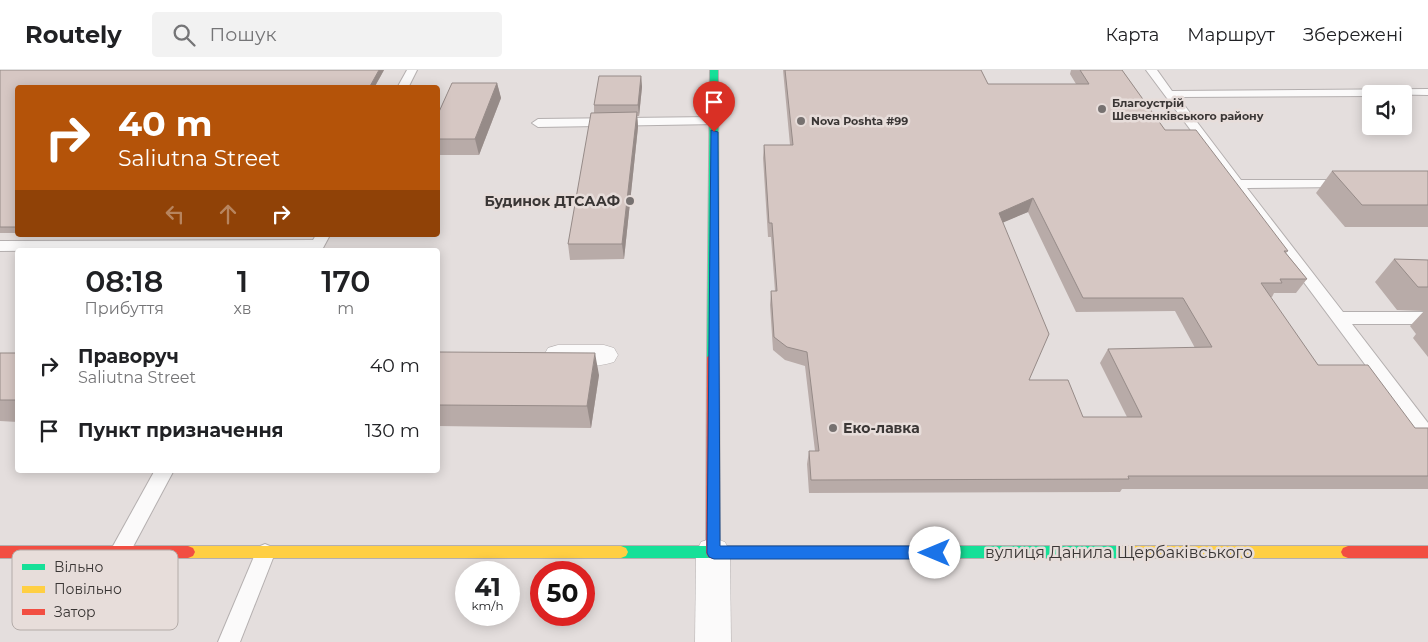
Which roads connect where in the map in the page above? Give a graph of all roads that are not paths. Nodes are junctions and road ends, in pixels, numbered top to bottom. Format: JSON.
{"nodes":[{"id":1,"x":412,"y":70,"type":"edge"},
{"id":2,"x":714,"y":70,"type":"edge"},
{"id":3,"x":1151,"y":70,"type":"edge"},
{"id":4,"x":404,"y":85,"type":"edge"},
{"id":5,"x":1428,"y":92,"type":"edge"},
{"id":6,"x":1169,"y":94,"type":"junction"},
{"id":7,"x":714,"y":122,"type":"junction"},
{"id":8,"x":538,"y":123,"type":"dead end"},
{"id":9,"x":1352,"y":183,"type":"edge"},
{"id":10,"x":1238,"y":184,"type":"junction"},
{"id":11,"x":322,"y":237,"type":"edge"},
{"id":12,"x":0,"y":246,"type":"edge"},
{"id":13,"x":1339,"y":318,"type":"junction"},
{"id":14,"x":1428,"y":318,"type":"edge"},
{"id":15,"x":535,"y":355,"type":"edge"},
{"id":16,"x":604,"y":355,"type":"dead end"},
{"id":17,"x":1428,"y":436,"type":"edge"},
{"id":18,"x":163,"y":473,"type":"edge"},
{"id":19,"x":121,"y":550,"type":"edge"},
{"id":20,"x":178,"y":552,"type":"edge"},
{"id":21,"x":1428,"y":552,"type":"edge"},
{"id":22,"x":265,"y":553,"type":"junction"},
{"id":23,"x":714,"y":553,"type":"junction"},
{"id":24,"x":229,"y":642,"type":"edge"},
{"id":25,"x":714,"y":642,"type":"edge"}],
"edges":[{"from":1,"to":4,"type":"lane"},
{"from":2,"to":7,"type":"main road"},
{"from":3,"to":6,"type":"lane"},
{"from":5,"to":6,"type":"lane"},
{"from":6,"to":10,"type":"lane"},
{"from":7,"to":8,"type":"lane"},
{"from":7,"to":23,"type":"main road"},
{"from":9,"to":10,"type":"lane"},
{"from":10,"to":13,"type":"lane"},
{"from":11,"to":12,"type":"lane"},
{"from":13,"to":14,"type":"lane"},
{"from":13,"to":17,"type":"lane"},
{"from":15,"to":16,"type":"street"},
{"from":18,"to":19,"type":"lane"},
{"from":20,"to":22,"type":"main road","name":"вулиця Данила Щербаківського"},
{"from":21,"to":23,"type":"main road","name":"вулиця Данила Щербаківського"},
{"from":22,"to":23,"type":"main road","name":"вулиця Данила Щербаківського"},
{"from":22,"to":24,"type":"lane"},
{"from":23,"to":25,"type":"street"}]}
